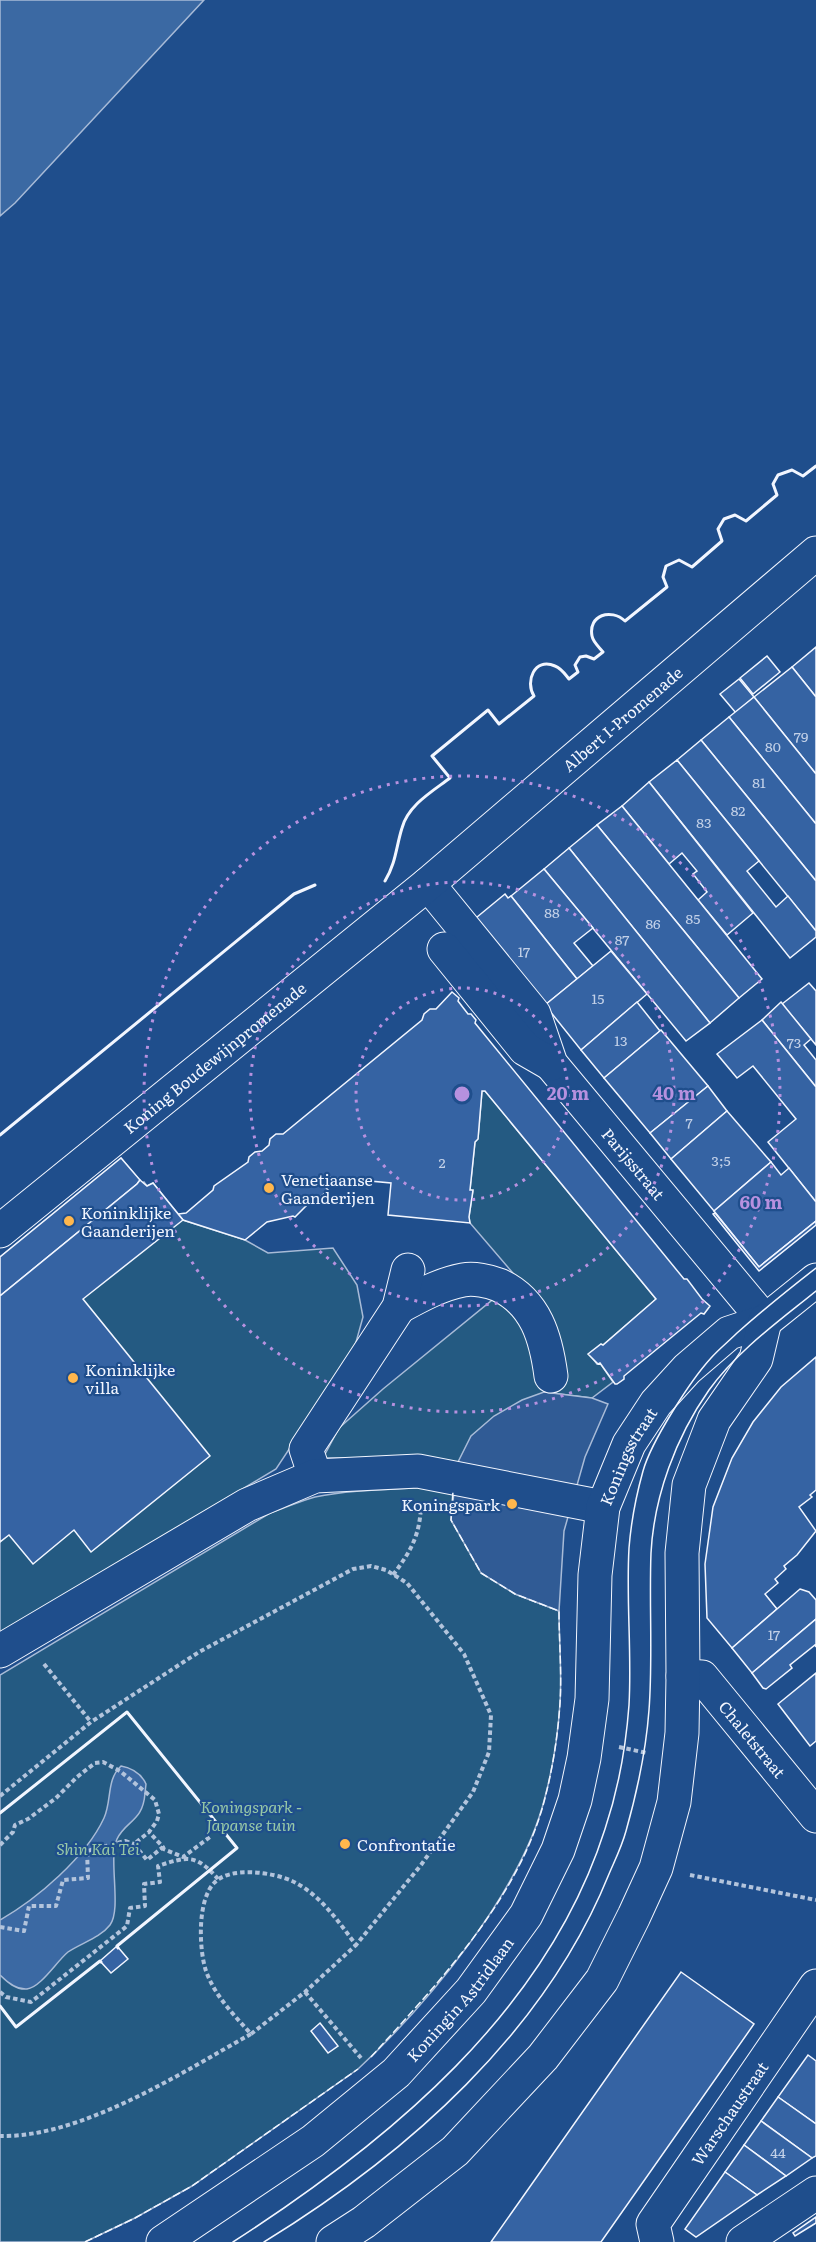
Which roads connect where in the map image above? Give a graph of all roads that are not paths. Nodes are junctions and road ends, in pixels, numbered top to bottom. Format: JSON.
{"nodes":[{"id":1,"x":816,"y":553,"type":"edge"},
{"id":2,"x":428,"y":884,"type":"junction"},
{"id":3,"x":444,"y":949,"type":"dead end"},
{"id":4,"x":551,"y":1064,"type":"junction"},
{"id":5,"x":0,"y":1231,"type":"edge"},
{"id":6,"x":408,"y":1270,"type":"dead end"},
{"id":7,"x":816,"y":1280,"type":"edge"},
{"id":8,"x":399,"y":1306,"type":"junction"},
{"id":9,"x":765,"y":1321,"type":"junction"},
{"id":10,"x":551,"y":1376,"type":"dead end"},
{"id":11,"x":315,"y":1476,"type":"junction"},
{"id":12,"x":603,"y":1507,"type":"junction"},
{"id":13,"x":11,"y":1644,"type":"edge"},
{"id":14,"x":593,"y":1648,"type":"joint"},
{"id":15,"x":683,"y":1676,"type":"junction"},
{"id":16,"x":816,"y":1816,"type":"edge"},
{"id":17,"x":816,"y":1986,"type":"edge"},
{"id":18,"x":816,"y":2193,"type":"edge"},
{"id":19,"x":163,"y":2242,"type":"edge"},
{"id":20,"x":333,"y":2242,"type":"edge"},
{"id":21,"x":657,"y":2242,"type":"edge"},
{"id":22,"x":743,"y":2242,"type":"edge"}],
"edges":[{"from":1,"to":2,"type":"street","name":"Albert I-Promenade"},
{"from":2,"to":4,"type":"street","name":"Parijsstraat"},
{"from":2,"to":5,"type":"street","name":"Koning Boudewijnpromenade"},
{"from":3,"to":4,"type":"street"},
{"from":4,"to":9,"type":"street","name":"Parijsstraat"},
{"from":6,"to":8,"type":"street"},
{"from":7,"to":9,"type":"street","name":"Koningsstraat"},
{"from":8,"to":10,"type":"street"},
{"from":8,"to":11,"type":"street"},
{"from":9,"to":12,"type":"street","name":"Koningsstraat"},
{"from":9,"to":15,"type":"street"},
{"from":11,"to":12,"type":"street"},
{"from":11,"to":13,"type":"street"},
{"from":12,"to":14,"type":"street","name":"Koningsstraat"},
{"from":14,"to":19,"type":"street","name":"Koningin Astridlaan"},
{"from":15,"to":16,"type":"street","name":"Chaletstraat"},
{"from":15,"to":20,"type":"street"},
{"from":17,"to":21,"type":"street","name":"Warschaustraat"},
{"from":18,"to":22,"type":"street"}]}
